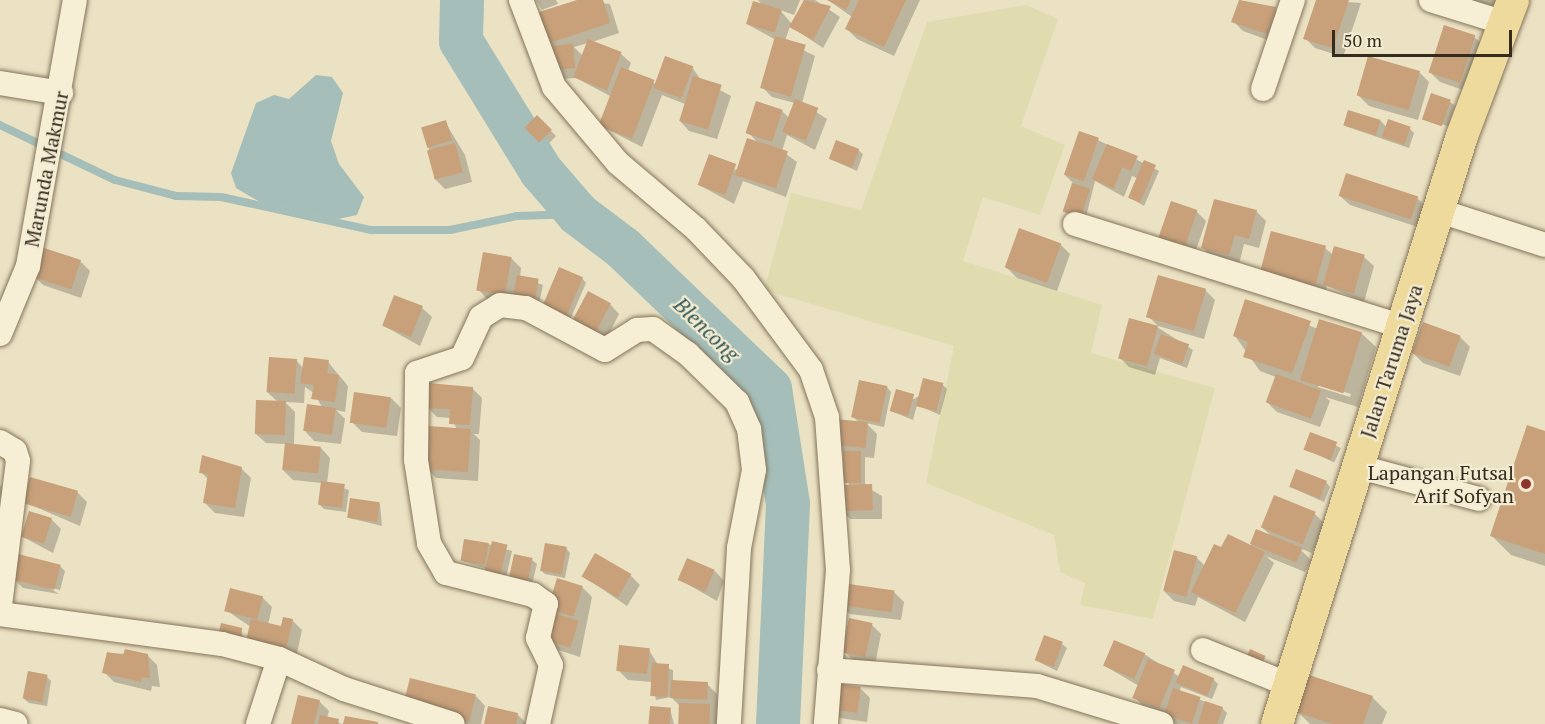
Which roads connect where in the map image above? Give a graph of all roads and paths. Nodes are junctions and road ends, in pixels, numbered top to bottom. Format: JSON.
{"nodes":[{"id":1,"x":75,"y":0,"type":"edge"},
{"id":2,"x":521,"y":0,"type":"edge"},
{"id":3,"x":1293,"y":0,"type":"edge"},
{"id":4,"x":1431,"y":0,"type":"edge"},
{"id":5,"x":1509,"y":11,"type":"edge"},
{"id":6,"x":0,"y":83,"type":"edge"},
{"id":7,"x":1263,"y":89,"type":"dead end"},
{"id":8,"x":60,"y":96,"type":"junction"},
{"id":9,"x":1440,"y":211,"type":"junction"},
{"id":10,"x":1075,"y":224,"type":"dead end"},
{"id":11,"x":1545,"y":244,"type":"edge"},
{"id":12,"x":1401,"y":326,"type":"junction"},
{"id":13,"x":0,"y":334,"type":"edge"},
{"id":14,"x":0,"y":442,"type":"edge"},
{"id":15,"x":1356,"y":466,"type":"junction"},
{"id":16,"x":1479,"y":499,"type":"dead end"},
{"id":17,"x":0,"y":606,"type":"edge"},
{"id":18,"x":0,"y":614,"type":"edge"},
{"id":19,"x":1203,"y":650,"type":"dead end"},
{"id":20,"x":279,"y":659,"type":"junction"},
{"id":21,"x":830,"y":670,"type":"junction"},
{"id":22,"x":1287,"y":684,"type":"junction"},
{"id":23,"x":0,"y":720,"type":"edge"},
{"id":24,"x":16,"y":724,"type":"edge"},
{"id":25,"x":258,"y":724,"type":"edge"},
{"id":26,"x":453,"y":724,"type":"edge"},
{"id":27,"x":538,"y":724,"type":"edge"},
{"id":28,"x":729,"y":724,"type":"edge"},
{"id":29,"x":826,"y":724,"type":"edge"},
{"id":30,"x":1161,"y":724,"type":"edge"},
{"id":31,"x":1276,"y":724,"type":"edge"}],
"edges":[{"from":1,"to":8,"type":"street","name":"Marunda Makmur"},
{"from":2,"to":21,"type":"street"},
{"from":3,"to":7,"type":"street"},
{"from":4,"to":5,"type":"street"},
{"from":5,"to":9,"type":"main road","name":"Jalan Taruma Jaya"},
{"from":6,"to":8,"type":"street"},
{"from":8,"to":13,"type":"street","name":"Marunda Makmur"},
{"from":9,"to":11,"type":"street"},
{"from":9,"to":12,"type":"main road","name":"Jalan Taruma Jaya"},
{"from":10,"to":12,"type":"street"},
{"from":12,"to":15,"type":"main road","name":"Jalan Taruma Jaya"},
{"from":14,"to":17,"type":"street"},
{"from":15,"to":16,"type":"street"},
{"from":15,"to":22,"type":"main road","name":"Jalan Taruma Jaya"},
{"from":18,"to":20,"type":"street"},
{"from":19,"to":22,"type":"street"},
{"from":20,"to":25,"type":"street"},
{"from":20,"to":26,"type":"street"},
{"from":21,"to":29,"type":"street"},
{"from":21,"to":30,"type":"street"},
{"from":22,"to":31,"type":"main road","name":"Jalan Taruma Jaya"},
{"from":23,"to":24,"type":"street"},
{"from":27,"to":28,"type":"street"}]}
